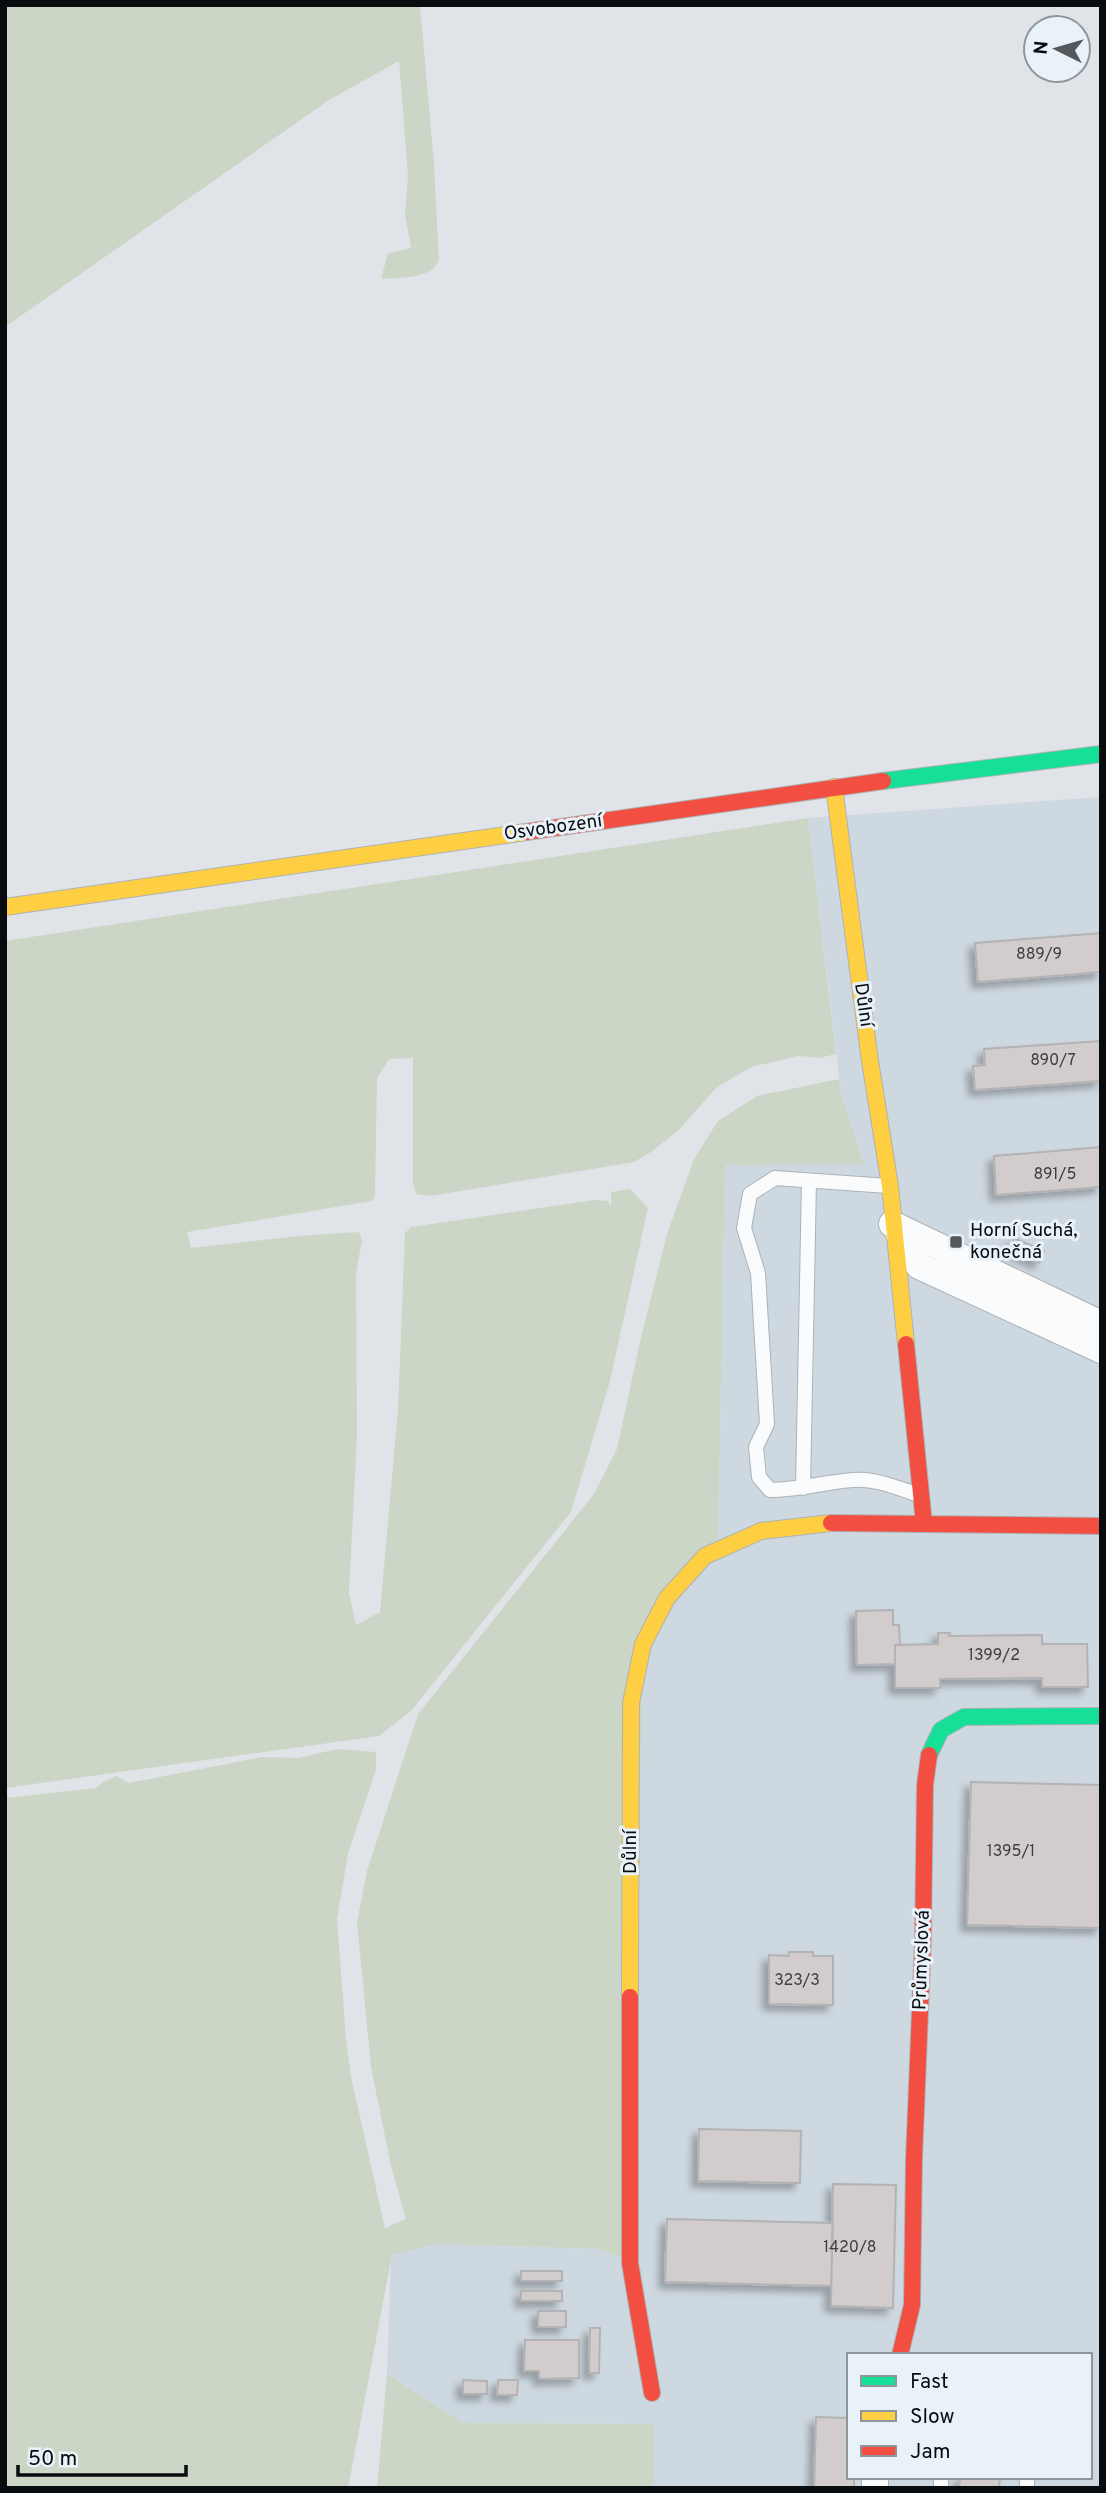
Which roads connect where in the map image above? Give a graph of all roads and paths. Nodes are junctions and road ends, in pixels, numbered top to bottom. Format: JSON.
{"nodes":[{"id":1,"x":1101,"y":754,"type":"edge"},
{"id":2,"x":834,"y":787,"type":"junction"},
{"id":3,"x":5,"y":907,"type":"edge"},
{"id":4,"x":809,"y":1181,"type":"junction"},
{"id":5,"x":890,"y":1186,"type":"junction"},
{"id":6,"x":892,"y":1224,"type":"junction"},
{"id":7,"x":1101,"y":1324,"type":"edge"},
{"id":8,"x":1101,"y":1350,"type":"edge"},
{"id":9,"x":803,"y":1488,"type":"junction"},
{"id":10,"x":921,"y":1496,"type":"junction"},
{"id":11,"x":924,"y":1524,"type":"junction"},
{"id":12,"x":1101,"y":1526,"type":"edge"},
{"id":13,"x":1101,"y":1716,"type":"edge"},
{"id":14,"x":900,"y":2353,"type":"edge"},
{"id":15,"x":652,"y":2393,"type":"dead end"}],
"edges":[{"from":1,"to":2,"type":"street","name":"Osvobození"},
{"from":2,"to":3,"type":"street","name":"Osvobození"},
{"from":2,"to":5,"type":"street","name":"Důlní"},
{"from":4,"to":5,"type":"lane"},
{"from":4,"to":9,"type":"lane"},
{"from":4,"to":9,"type":"lane"},
{"from":5,"to":6,"type":"street","name":"Důlní"},
{"from":6,"to":7,"type":"street"},
{"from":6,"to":8,"type":"street"},
{"from":6,"to":10,"type":"street","name":"Důlní"},
{"from":9,"to":10,"type":"lane"},
{"from":10,"to":11,"type":"street","name":"Důlní"},
{"from":11,"to":12,"type":"street","name":"Důlní"},
{"from":11,"to":15,"type":"street","name":"Důlní"},
{"from":13,"to":14,"type":"street","name":"Průmyslová"}]}
